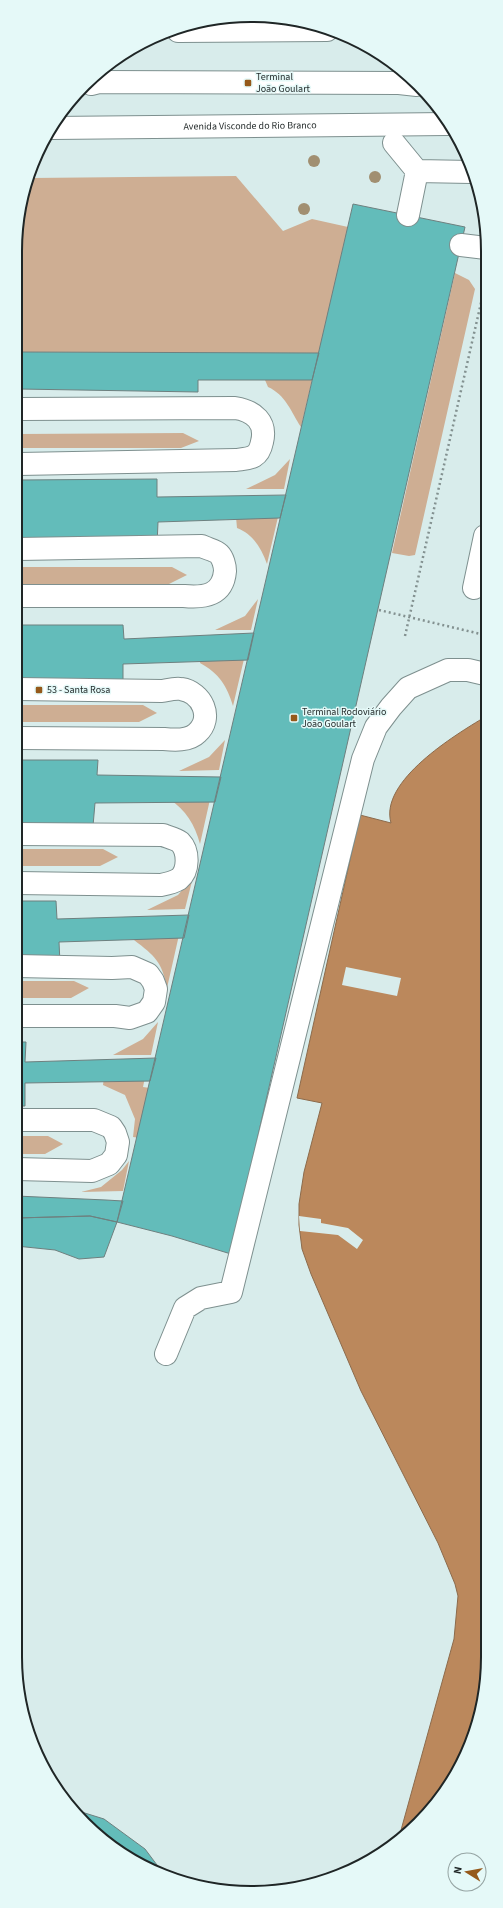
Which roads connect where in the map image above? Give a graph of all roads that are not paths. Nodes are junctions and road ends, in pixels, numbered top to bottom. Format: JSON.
{"nodes":[{"id":1,"x":311,"y":30,"type":"edge"},
{"id":2,"x":189,"y":31,"type":"edge"},
{"id":3,"x":96,"y":83,"type":"edge"},
{"id":4,"x":409,"y":84,"type":"edge"},
{"id":5,"x":442,"y":124,"type":"edge"},
{"id":6,"x":59,"y":128,"type":"edge"},
{"id":7,"x":394,"y":143,"type":"dead end"},
{"id":8,"x":417,"y":171,"type":"junction"},
{"id":9,"x":467,"y":172,"type":"edge"},
{"id":10,"x":408,"y":215,"type":"dead end"},
{"id":11,"x":461,"y":245,"type":"dead end"},
{"id":12,"x":481,"y":247,"type":"edge"},
{"id":13,"x":22,"y":408,"type":"edge"},
{"id":14,"x":22,"y":464,"type":"edge"},
{"id":15,"x":22,"y":549,"type":"edge"},
{"id":16,"x":481,"y":558,"type":"edge"},
{"id":17,"x":474,"y":588,"type":"dead end"},
{"id":18,"x":22,"y":596,"type":"edge"},
{"id":19,"x":481,"y":673,"type":"edge"},
{"id":20,"x":22,"y":690,"type":"edge"},
{"id":21,"x":22,"y":738,"type":"edge"},
{"id":22,"x":22,"y":834,"type":"edge"},
{"id":23,"x":22,"y":883,"type":"edge"},
{"id":24,"x":22,"y":966,"type":"edge"},
{"id":25,"x":22,"y":1016,"type":"edge"},
{"id":26,"x":22,"y":1120,"type":"edge"},
{"id":27,"x":22,"y":1169,"type":"edge"},
{"id":28,"x":166,"y":1354,"type":"dead end"}],
"edges":[{"from":1,"to":2,"type":"main road"},
{"from":3,"to":4,"type":"main road"},
{"from":5,"to":6,"type":"main road","name":"Avenida Visconde do Rio Branco"},
{"from":7,"to":8,"type":"main road"},
{"from":8,"to":9,"type":"main road"},
{"from":8,"to":10,"type":"main road"},
{"from":11,"to":12,"type":"main road"},
{"from":13,"to":14,"type":"main road"},
{"from":15,"to":18,"type":"main road"},
{"from":16,"to":17,"type":"main road"},
{"from":19,"to":28,"type":"main road"},
{"from":20,"to":21,"type":"main road"},
{"from":22,"to":23,"type":"main road"},
{"from":24,"to":25,"type":"main road"},
{"from":26,"to":27,"type":"main road"}]}
